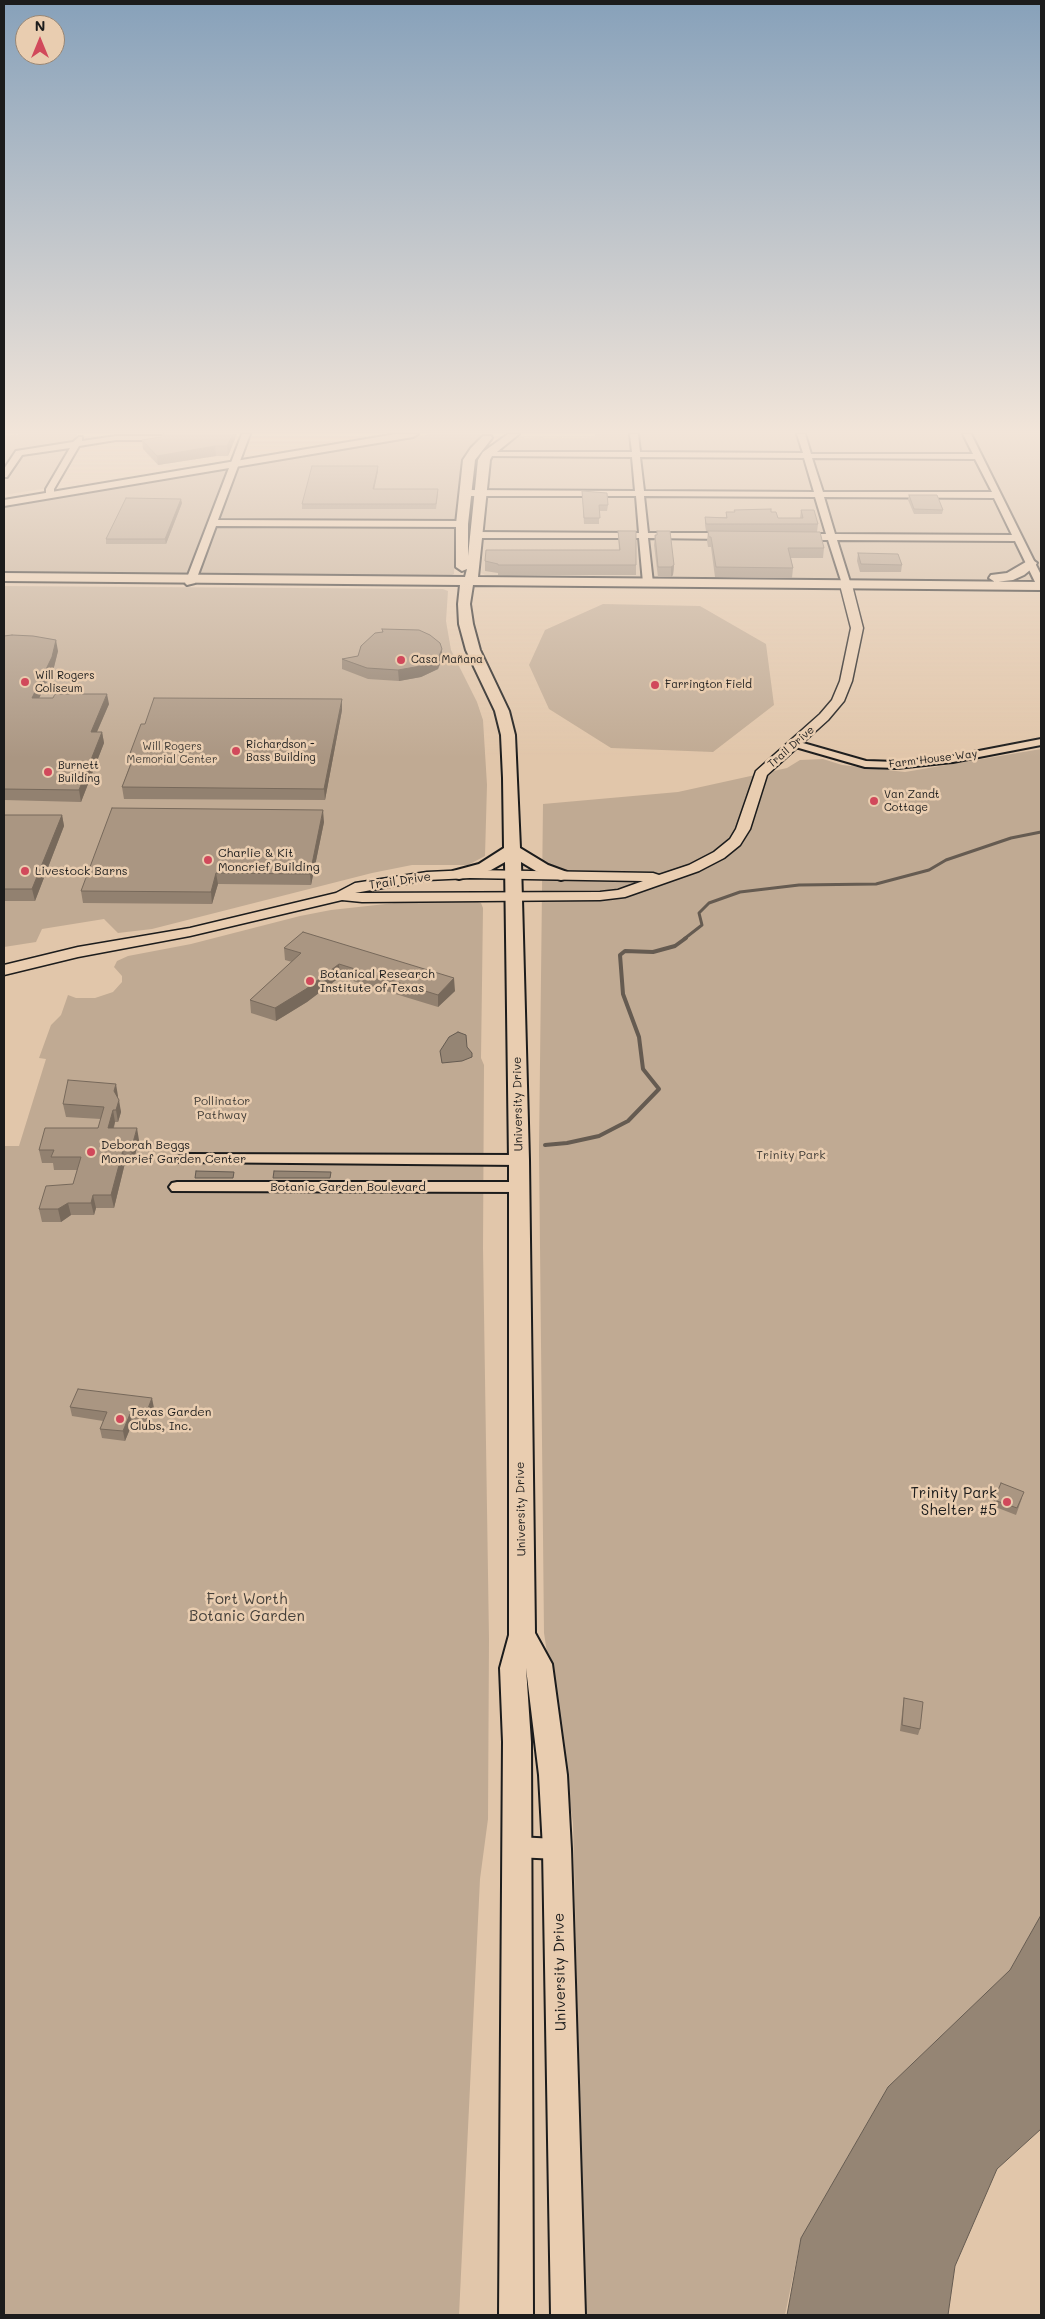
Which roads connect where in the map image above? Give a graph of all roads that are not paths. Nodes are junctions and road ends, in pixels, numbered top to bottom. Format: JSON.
{"nodes":[{"id":1,"x":206,"y":542,"type":"edge"},
{"id":2,"x":462,"y":542,"type":"edge"},
{"id":3,"x":475,"y":542,"type":"edge"},
{"id":4,"x":645,"y":542,"type":"edge"},
{"id":5,"x":832,"y":542,"type":"edge"},
{"id":6,"x":1020,"y":542,"type":"edge"},
{"id":7,"x":1031,"y":563,"type":"junction"},
{"id":8,"x":4,"y":577,"type":"edge"},
{"id":9,"x":191,"y":580,"type":"junction"},
{"id":10,"x":4,"y":582,"type":"edge"},
{"id":11,"x":467,"y":582,"type":"junction"},
{"id":12,"x":648,"y":583,"type":"junction"},
{"id":13,"x":846,"y":584,"type":"junction"},
{"id":14,"x":874,"y":585,"type":"junction"},
{"id":15,"x":1041,"y":585,"type":"edge"},
{"id":16,"x":1041,"y":742,"type":"edge"},
{"id":17,"x":796,"y":744,"type":"junction"},
{"id":18,"x":513,"y":850,"type":"junction"},
{"id":19,"x":459,"y":874,"type":"junction"},
{"id":20,"x":513,"y":875,"type":"junction"},
{"id":21,"x":561,"y":875,"type":"junction"},
{"id":22,"x":671,"y":876,"type":"junction"},
{"id":23,"x":342,"y":896,"type":"junction"},
{"id":24,"x":513,"y":896,"type":"junction"},
{"id":25,"x":79,"y":956,"type":"junction"},
{"id":26,"x":4,"y":959,"type":"edge"},
{"id":27,"x":4,"y":970,"type":"edge"},
{"id":28,"x":184,"y":1159,"type":"dead end"},
{"id":29,"x":519,"y":1160,"type":"junction"},
{"id":30,"x":177,"y":1187,"type":"dead end"},
{"id":31,"x":519,"y":1187,"type":"junction"},
{"id":32,"x":522,"y":1635,"type":"junction"},
{"id":33,"x":516,"y":1848,"type":"junction"},
{"id":34,"x":557,"y":1849,"type":"junction"},
{"id":35,"x":516,"y":2315,"type":"edge"},
{"id":36,"x":568,"y":2315,"type":"edge"}],
"edges":[{"from":1,"to":9,"type":"street"},
{"from":2,"to":11,"type":"main road","name":"University Drive"},
{"from":3,"to":11,"type":"main road","name":"University Drive"},
{"from":4,"to":12,"type":"street"},
{"from":5,"to":13,"type":"street"},
{"from":6,"to":7,"type":"street"},
{"from":7,"to":14,"type":"main road"},
{"from":7,"to":15,"type":"street"},
{"from":8,"to":9,"type":"main road"},
{"from":9,"to":10,"type":"main road"},
{"from":9,"to":11,"type":"main road"},
{"from":11,"to":12,"type":"main road"},
{"from":11,"to":18,"type":"main road","name":"University Drive"},
{"from":12,"to":13,"type":"main road"},
{"from":13,"to":14,"type":"main road"},
{"from":13,"to":17,"type":"street","name":"Trail Drive"},
{"from":14,"to":15,"type":"main road"},
{"from":16,"to":17,"type":"street","name":"Farm House Way"},
{"from":17,"to":22,"type":"street","name":"Trail Drive"},
{"from":18,"to":19,"type":"main road"},
{"from":18,"to":20,"type":"main road","name":"University Drive"},
{"from":18,"to":21,"type":"main road"},
{"from":19,"to":20,"type":"street","name":"Trail Drive"},
{"from":19,"to":23,"type":"street","name":"Trail Drive"},
{"from":20,"to":21,"type":"street","name":"Trail Drive"},
{"from":20,"to":24,"type":"main road","name":"University Drive"},
{"from":21,"to":22,"type":"street","name":"Trail Drive"},
{"from":22,"to":24,"type":"street","name":"Trail Drive"},
{"from":23,"to":24,"type":"street","name":"Trail Drive"},
{"from":23,"to":25,"type":"street","name":"Trail Drive"},
{"from":24,"to":29,"type":"main road","name":"University Drive"},
{"from":25,"to":26,"type":"street","name":"Trail Drive"},
{"from":25,"to":27,"type":"street","name":"Trail Drive"},
{"from":28,"to":29,"type":"street"},
{"from":29,"to":31,"type":"main road","name":"University Drive"},
{"from":30,"to":31,"type":"street","name":"Botanic Garden Boulevard"},
{"from":31,"to":32,"type":"main road","name":"University Drive"},
{"from":32,"to":33,"type":"main road","name":"University Drive"},
{"from":32,"to":34,"type":"main road","name":"University Drive"},
{"from":33,"to":34,"type":"street"},
{"from":33,"to":35,"type":"main road","name":"University Drive"},
{"from":34,"to":36,"type":"main road","name":"University Drive"}]}
